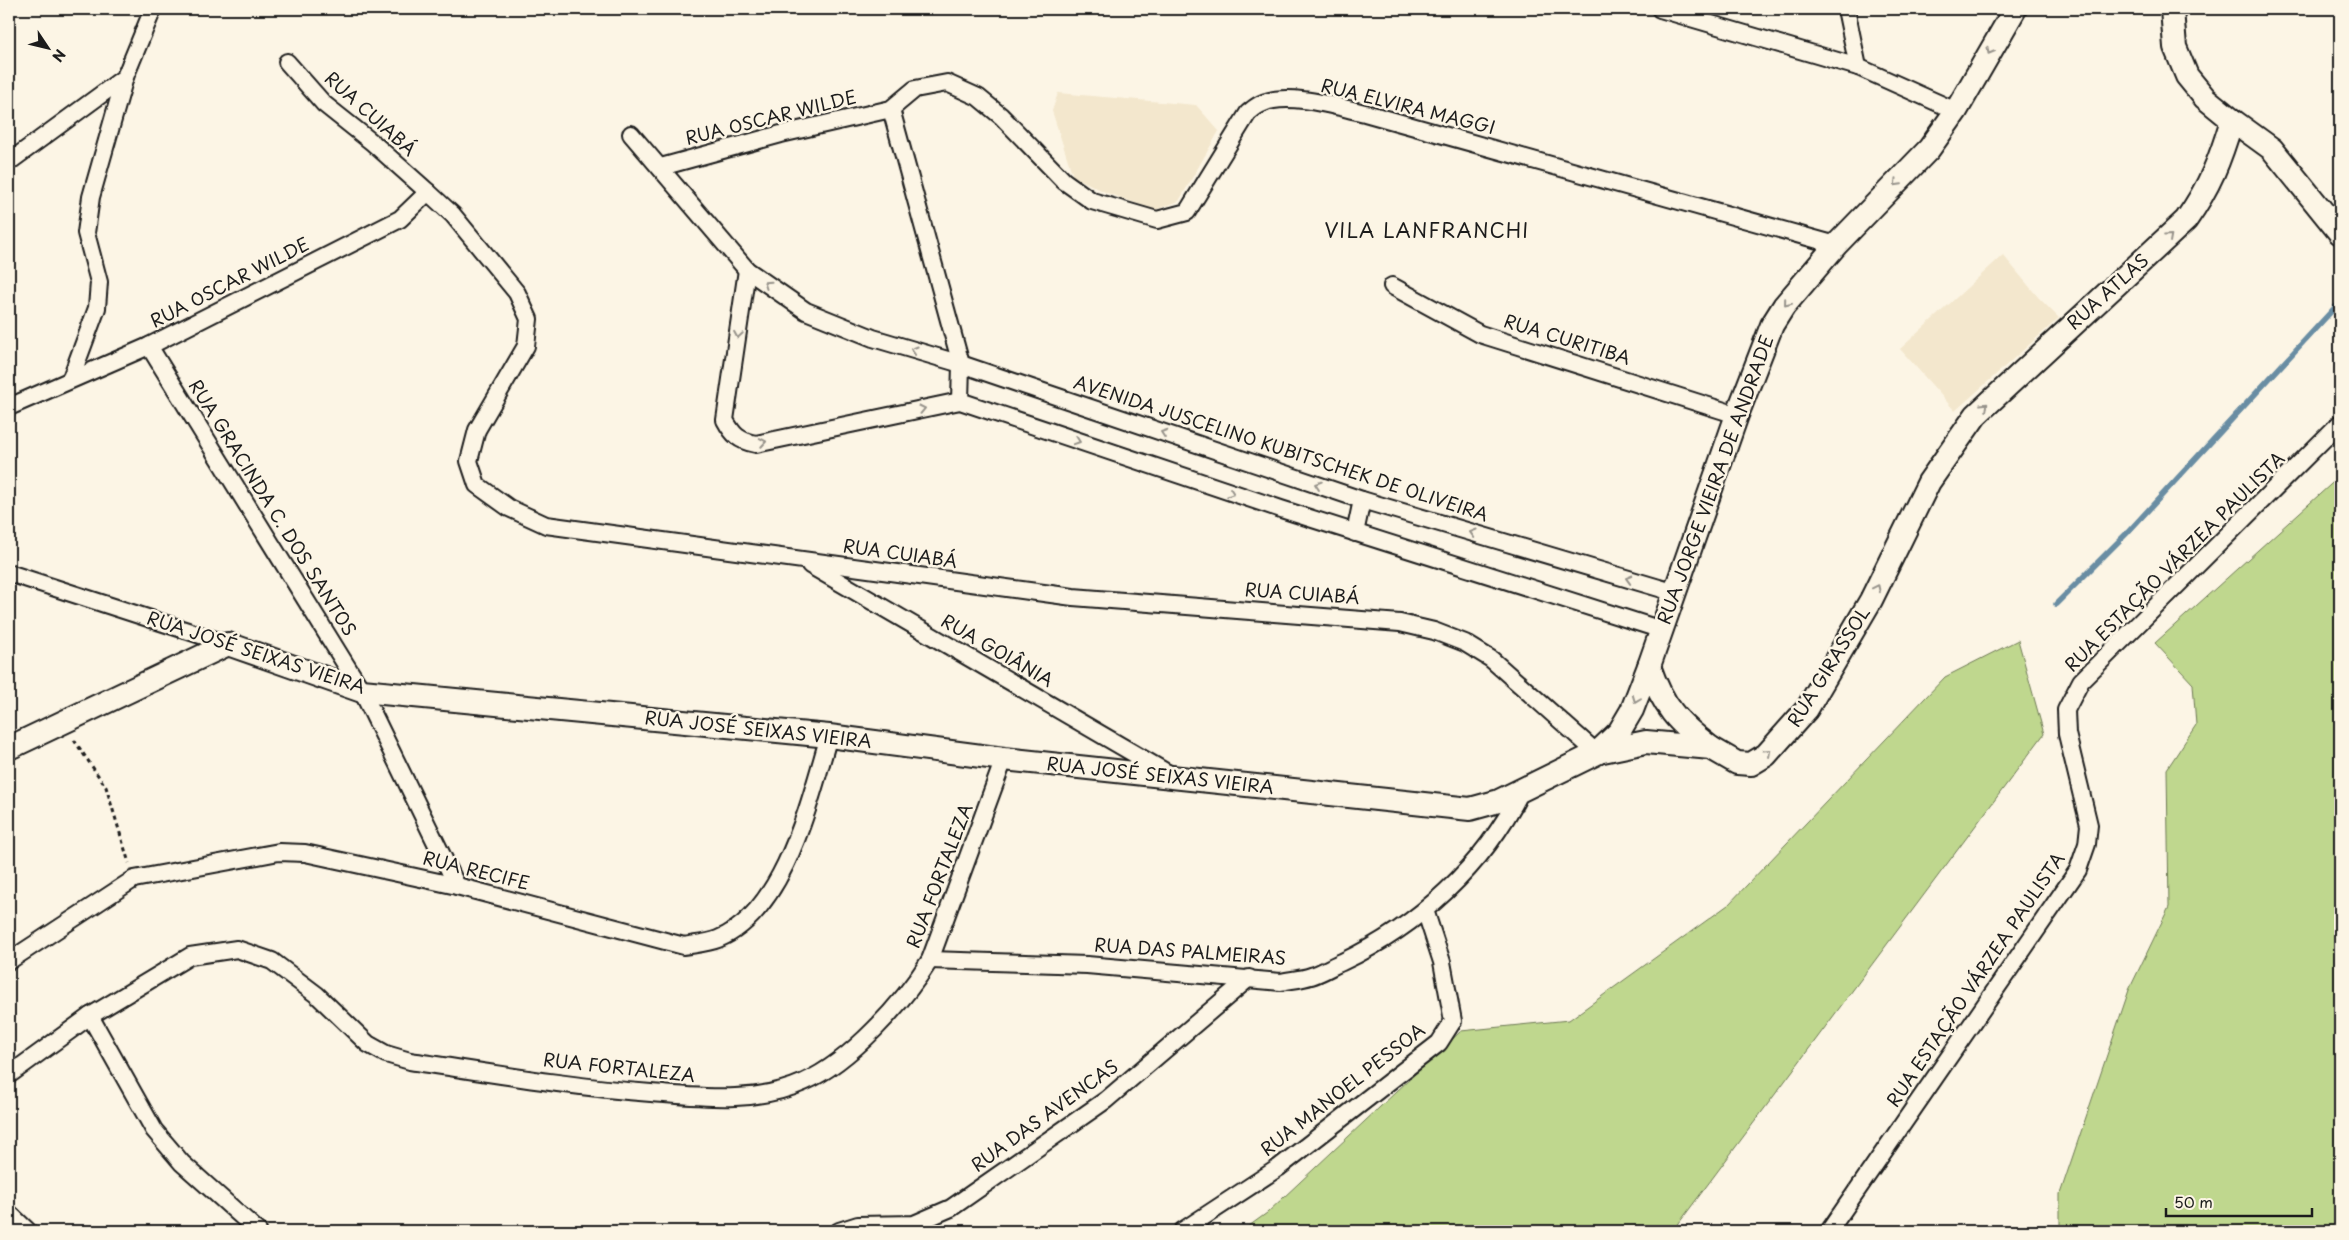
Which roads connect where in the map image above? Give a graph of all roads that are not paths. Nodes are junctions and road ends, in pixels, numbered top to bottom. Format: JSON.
{"nodes":[{"id":1,"x":153,"y":9,"type":"edge"},
{"id":2,"x":1660,"y":9,"type":"edge"},
{"id":3,"x":1846,"y":9,"type":"edge"},
{"id":4,"x":2015,"y":9,"type":"edge"},
{"id":5,"x":2172,"y":9,"type":"edge"},
{"id":6,"x":287,"y":62,"type":"dead end"},
{"id":7,"x":1858,"y":67,"type":"junction"},
{"id":8,"x":125,"y":77,"type":"junction"},
{"id":9,"x":891,"y":109,"type":"junction"},
{"id":10,"x":1956,"y":111,"type":"junction"},
{"id":11,"x":2232,"y":120,"type":"junction"},
{"id":12,"x":631,"y":134,"type":"dead end"},
{"id":13,"x":9,"y":162,"type":"edge"},
{"id":14,"x":661,"y":167,"type":"junction"},
{"id":15,"x":428,"y":192,"type":"junction"},
{"id":16,"x":2340,"y":232,"type":"edge"},
{"id":17,"x":1836,"y":245,"type":"junction"},
{"id":18,"x":747,"y":270,"type":"junction"},
{"id":19,"x":1392,"y":286,"type":"dead end"},
{"id":20,"x":149,"y":346,"type":"junction"},
{"id":21,"x":961,"y":364,"type":"junction"},
{"id":22,"x":71,"y":378,"type":"junction"},
{"id":23,"x":960,"y":401,"type":"junction"},
{"id":24,"x":9,"y":407,"type":"edge"},
{"id":25,"x":1737,"y":415,"type":"junction"},
{"id":26,"x":2340,"y":423,"type":"edge"},
{"id":27,"x":1954,"y":444,"type":"joint"},
{"id":28,"x":1362,"y":500,"type":"junction"},
{"id":29,"x":1355,"y":534,"type":"junction"},
{"id":30,"x":802,"y":561,"type":"junction"},
{"id":31,"x":9,"y":573,"type":"edge"},
{"id":32,"x":1676,"y":593,"type":"junction"},
{"id":33,"x":1662,"y":630,"type":"junction"},
{"id":34,"x":228,"y":644,"type":"junction"},
{"id":35,"x":1649,"y":666,"type":"junction"},
{"id":36,"x":362,"y":691,"type":"junction"},
{"id":37,"x":829,"y":736,"type":"junction"},
{"id":38,"x":9,"y":748,"type":"edge"},
{"id":39,"x":1711,"y":748,"type":"junction"},
{"id":40,"x":1597,"y":753,"type":"junction"},
{"id":41,"x":1004,"y":760,"type":"junction"},
{"id":42,"x":1173,"y":776,"type":"junction"},
{"id":43,"x":1521,"y":791,"type":"junction"},
{"id":44,"x":457,"y":886,"type":"junction"},
{"id":45,"x":1425,"y":910,"type":"junction"},
{"id":46,"x":930,"y":960,"type":"junction"},
{"id":47,"x":9,"y":961,"type":"edge"},
{"id":48,"x":1249,"y":978,"type":"junction"},
{"id":49,"x":90,"y":1016,"type":"junction"},
{"id":50,"x":9,"y":1075,"type":"edge"},
{"id":51,"x":9,"y":1213,"type":"edge"},
{"id":52,"x":28,"y":1231,"type":"edge"},
{"id":53,"x":258,"y":1231,"type":"edge"},
{"id":54,"x":839,"y":1231,"type":"edge"},
{"id":55,"x":1182,"y":1231,"type":"edge"},
{"id":56,"x":1829,"y":1231,"type":"edge"}],
"edges":[{"from":1,"to":8,"type":"street"},
{"from":2,"to":7,"type":"street"},
{"from":3,"to":7,"type":"street"},
{"from":4,"to":10,"type":"street","name":"RUA JORGE VIEIRA DE ANDRADE","one_way":true},
{"from":5,"to":11,"type":"street"},
{"from":6,"to":15,"type":"street","name":"RUA CUIABÁ"},
{"from":7,"to":10,"type":"street"},
{"from":8,"to":13,"type":"street"},
{"from":8,"to":22,"type":"street"},
{"from":9,"to":14,"type":"street","name":"RUA OSCAR WILDE"},
{"from":9,"to":17,"type":"street","name":"RUA ELVIRA MAGGI"},
{"from":9,"to":21,"type":"street"},
{"from":10,"to":17,"type":"street","name":"RUA JORGE VIEIRA DE ANDRADE","one_way":true},
{"from":11,"to":16,"type":"street"},
{"from":27,"to":11,"type":"street","name":"RUA ATLAS","one_way":true},
{"from":12,"to":14,"type":"street","name":"AVENIDA JUSCELINO KUBITSCHEK DE OLIVEIRA"},
{"from":14,"to":18,"type":"street","name":"AVENIDA JUSCELINO KUBITSCHEK DE OLIVEIRA"},
{"from":15,"to":20,"type":"street","name":"RUA OSCAR WILDE"},
{"from":15,"to":30,"type":"street","name":"RUA CUIABÁ"},
{"from":17,"to":25,"type":"street","name":"RUA JORGE VIEIRA DE ANDRADE","one_way":true},
{"from":21,"to":18,"type":"street","name":"AVENIDA JUSCELINO KUBITSCHEK DE OLIVEIRA","one_way":true},
{"from":18,"to":23,"type":"street","one_way":true},
{"from":19,"to":25,"type":"street","name":"RUA CURITIBA"},
{"from":20,"to":22,"type":"street","name":"RUA OSCAR WILDE"},
{"from":20,"to":36,"type":"street","name":"RUA GRACINDA C. DOS SANTOS"},
{"from":21,"to":23,"type":"street"},
{"from":28,"to":21,"type":"street","name":"AVENIDA JUSCELINO KUBITSCHEK DE OLIVEIRA","one_way":true},
{"from":22,"to":24,"type":"street","name":"RUA OSCAR WILDE"},
{"from":23,"to":29,"type":"street","one_way":true},
{"from":25,"to":32,"type":"street","name":"RUA JORGE VIEIRA DE ANDRADE"},
{"from":26,"to":56,"type":"street","name":"RUA ESTAÇÃO VÁRZEA PAULISTA"},
{"from":39,"to":27,"type":"street","name":"RUA GIRASSOL","one_way":true},
{"from":28,"to":29,"type":"street"},
{"from":32,"to":28,"type":"street","name":"AVENIDA JUSCELINO KUBITSCHEK DE OLIVEIRA","one_way":true},
{"from":29,"to":33,"type":"street"},
{"from":30,"to":40,"type":"street","name":"RUA CUIABÁ"},
{"from":30,"to":42,"type":"street","name":"RUA GOIÂNIA"},
{"from":31,"to":34,"type":"street","name":"RUA JOSÉ SEIXAS VIEIRA"},
{"from":32,"to":33,"type":"street","name":"RUA JORGE VIEIRA DE ANDRADE"},
{"from":33,"to":35,"type":"street","name":"RUA JORGE VIEIRA DE ANDRADE"},
{"from":34,"to":36,"type":"street","name":"RUA JOSÉ SEIXAS VIEIRA"},
{"from":34,"to":38,"type":"street"},
{"from":35,"to":39,"type":"street"},
{"from":35,"to":40,"type":"street","name":"RUA JORGE VIEIRA DE ANDRADE","one_way":true},
{"from":36,"to":37,"type":"street","name":"RUA JOSÉ SEIXAS VIEIRA"},
{"from":36,"to":44,"type":"street","name":"RUA GRACINDA C. DOS SANTOS"},
{"from":37,"to":41,"type":"street","name":"RUA JOSÉ SEIXAS VIEIRA"},
{"from":37,"to":44,"type":"street","name":"RUA RECIFE"},
{"from":39,"to":40,"type":"street","name":"RUA GIRASSOL"},
{"from":40,"to":43,"type":"street","name":"RUA JORGE VIEIRA DE ANDRADE"},
{"from":41,"to":42,"type":"street","name":"RUA JOSÉ SEIXAS VIEIRA"},
{"from":41,"to":46,"type":"street","name":"RUA FORTALEZA"},
{"from":42,"to":43,"type":"street","name":"RUA JOSÉ SEIXAS VIEIRA"},
{"from":43,"to":45,"type":"street","name":"RUA DAS PALMEIRAS"},
{"from":44,"to":47,"type":"street","name":"RUA RECIFE"},
{"from":45,"to":48,"type":"street","name":"RUA DAS PALMEIRAS"},
{"from":45,"to":55,"type":"street","name":"RUA MANOEL PESSOA"},
{"from":46,"to":48,"type":"street","name":"RUA DAS PALMEIRAS"},
{"from":46,"to":49,"type":"street","name":"RUA FORTALEZA"},
{"from":48,"to":54,"type":"street","name":"RUA DAS AVENCAS"},
{"from":49,"to":50,"type":"street","name":"RUA FORTALEZA"},
{"from":49,"to":53,"type":"street"},
{"from":51,"to":52,"type":"street"}]}
